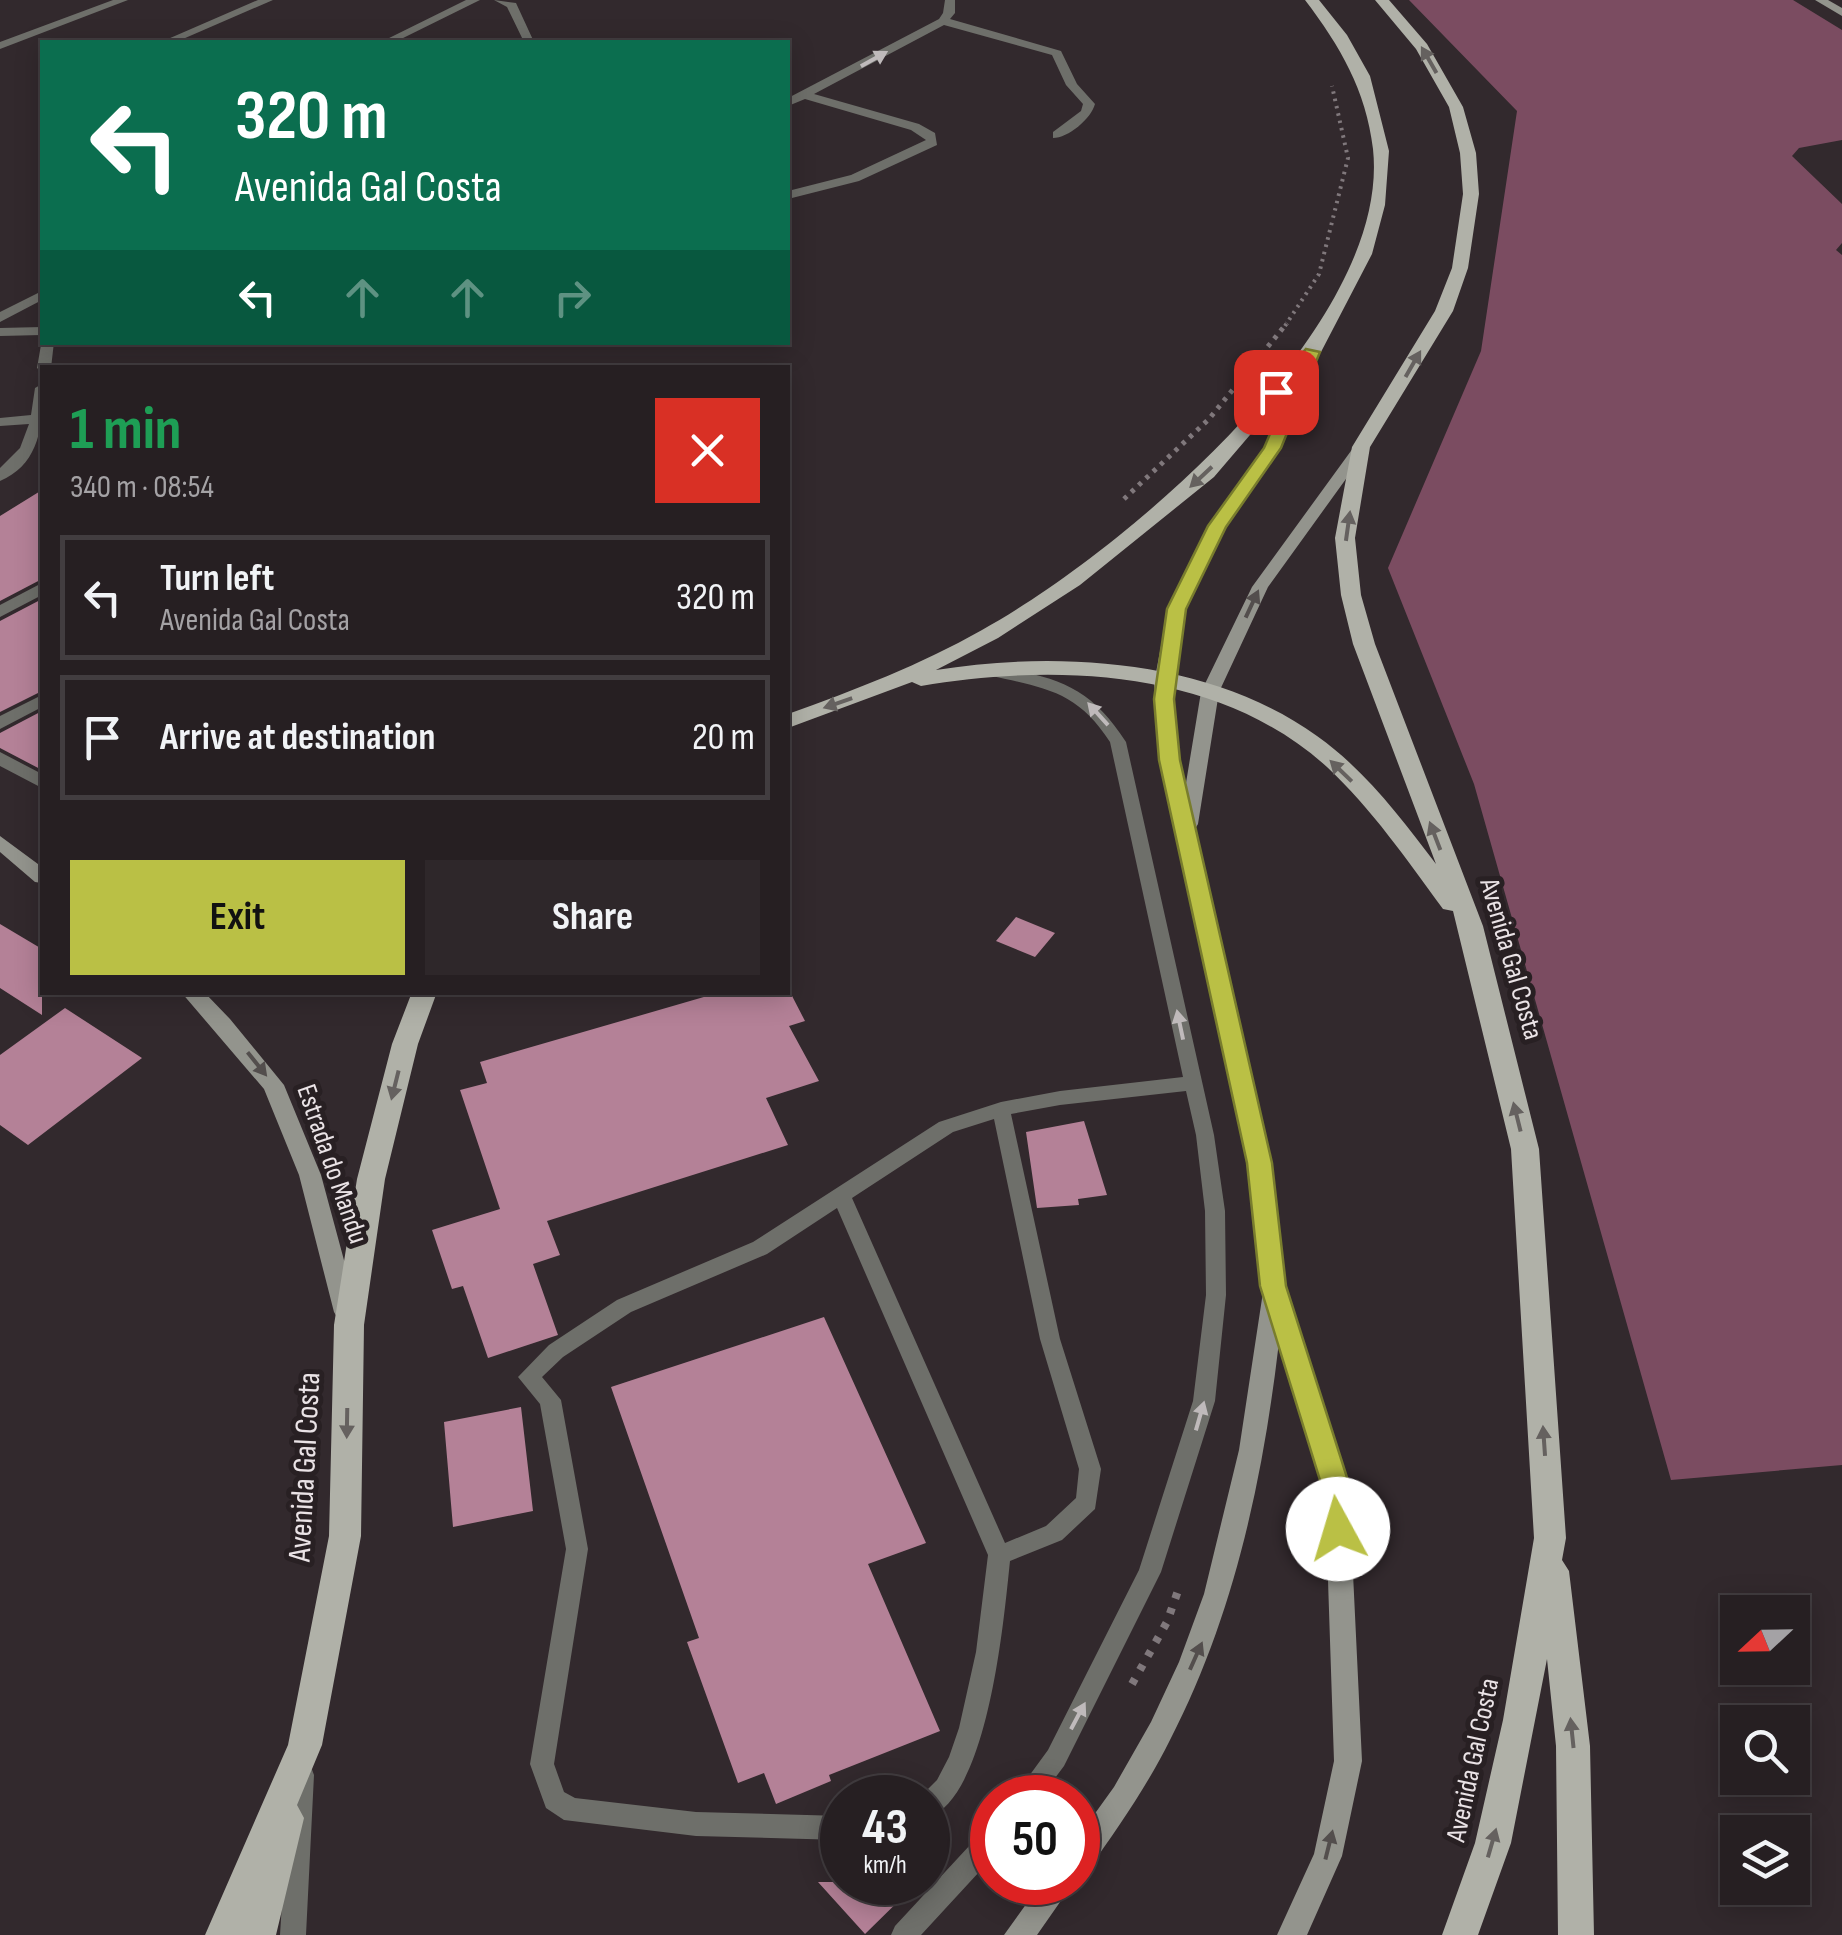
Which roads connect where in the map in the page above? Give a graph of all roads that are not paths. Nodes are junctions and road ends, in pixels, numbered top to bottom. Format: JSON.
{"nodes":[{"id":1,"x":124,"y":0,"type":"edge"},
{"id":2,"x":268,"y":0,"type":"edge"},
{"id":3,"x":475,"y":0,"type":"edge"},
{"id":4,"x":499,"y":0,"type":"edge"},
{"id":5,"x":950,"y":0,"type":"edge"},
{"id":6,"x":1312,"y":0,"type":"edge"},
{"id":7,"x":1382,"y":0,"type":"edge"},
{"id":8,"x":1820,"y":0,"type":"edge"},
{"id":9,"x":1842,"y":13,"type":"edge"},
{"id":10,"x":943,"y":21,"type":"junction"},
{"id":11,"x":171,"y":40,"type":"edge"},
{"id":12,"x":391,"y":40,"type":"edge"},
{"id":13,"x":528,"y":40,"type":"edge"},
{"id":14,"x":0,"y":46,"type":"edge"},
{"id":15,"x":807,"y":96,"type":"junction"},
{"id":16,"x":790,"y":102,"type":"edge"},
{"id":17,"x":1057,"y":135,"type":"dead end"},
{"id":18,"x":790,"y":194,"type":"edge"},
{"id":19,"x":40,"y":296,"type":"edge"},
{"id":20,"x":0,"y":318,"type":"edge"},
{"id":21,"x":40,"y":331,"type":"edge"},
{"id":22,"x":0,"y":332,"type":"edge"},
{"id":23,"x":1312,"y":352,"type":"junction"},
{"id":24,"x":40,"y":418,"type":"joint"},
{"id":25,"x":0,"y":422,"type":"edge"},
{"id":26,"x":38,"y":441,"type":"edge"},
{"id":27,"x":1361,"y":447,"type":"junction"},
{"id":28,"x":0,"y":476,"type":"edge"},
{"id":29,"x":40,"y":589,"type":"edge"},
{"id":30,"x":0,"y":612,"type":"edge"},
{"id":31,"x":973,"y":671,"type":"junction"},
{"id":32,"x":1164,"y":682,"type":"junction"},
{"id":33,"x":885,"y":687,"type":"junction"},
{"id":34,"x":1210,"y":692,"type":"junction"},
{"id":35,"x":40,"y":701,"type":"edge"},
{"id":36,"x":790,"y":720,"type":"edge"},
{"id":37,"x":0,"y":723,"type":"edge"},
{"id":38,"x":0,"y":758,"type":"edge"},
{"id":39,"x":40,"y":781,"type":"edge"},
{"id":40,"x":1188,"y":835,"type":"junction"},
{"id":41,"x":6,"y":845,"type":"edge"},
{"id":42,"x":40,"y":854,"type":"edge"},
{"id":43,"x":40,"y":875,"type":"edge"},
{"id":44,"x":1471,"y":926,"type":"junction"},
{"id":45,"x":194,"y":995,"type":"edge"},
{"id":46,"x":424,"y":995,"type":"edge"},
{"id":47,"x":1192,"y":1083,"type":"junction"},
{"id":48,"x":1001,"y":1109,"type":"junction"},
{"id":49,"x":842,"y":1198,"type":"junction"},
{"id":50,"x":1273,"y":1286,"type":"junction"},
{"id":51,"x":349,"y":1325,"type":"junction"},
{"id":52,"x":1550,"y":1538,"type":"junction"},
{"id":53,"x":998,"y":1554,"type":"junction"},
{"id":54,"x":304,"y":1745,"type":"junction"},
{"id":55,"x":1043,"y":1775,"type":"edge"},
{"id":56,"x":950,"y":1782,"type":"edge"},
{"id":57,"x":820,"y":1827,"type":"edge"},
{"id":58,"x":1100,"y":1832,"type":"edge"},
{"id":59,"x":970,"y":1864,"type":"edge"},
{"id":60,"x":1042,"y":1905,"type":"edge"},
{"id":61,"x":223,"y":1935,"type":"edge"},
{"id":62,"x":258,"y":1935,"type":"edge"},
{"id":63,"x":292,"y":1935,"type":"edge"},
{"id":64,"x":904,"y":1935,"type":"edge"},
{"id":65,"x":1018,"y":1935,"type":"edge"},
{"id":66,"x":1292,"y":1935,"type":"edge"},
{"id":67,"x":1460,"y":1935,"type":"edge"},
{"id":68,"x":1576,"y":1935,"type":"edge"}],
"edges":[{"from":1,"to":14,"type":"street"},
{"from":2,"to":11,"type":"street"},
{"from":3,"to":12,"type":"street"},
{"from":4,"to":13,"type":"street"},
{"from":5,"to":10,"type":"street"},
{"from":6,"to":23,"type":"main road"},
{"from":27,"to":7,"type":"main road","name":"Avenida Gal Costa","one_way":true},
{"from":8,"to":9,"type":"main road"},
{"from":15,"to":10,"type":"street","one_way":true},
{"from":10,"to":17,"type":"street"},
{"from":15,"to":16,"type":"street"},
{"from":15,"to":18,"type":"street"},
{"from":19,"to":20,"type":"street"},
{"from":21,"to":22,"type":"street"},
{"from":23,"to":32,"type":"main road"},
{"from":23,"to":33,"type":"main road","one_way":true},
{"from":24,"to":25,"type":"street"},
{"from":24,"to":26,"type":"street"},
{"from":26,"to":28,"type":"street"},
{"from":34,"to":27,"type":"main road","one_way":true},
{"from":44,"to":27,"type":"main road","name":"Avenida Gal Costa","one_way":true},
{"from":29,"to":30,"type":"street"},
{"from":31,"to":32,"type":"main road"},
{"from":31,"to":33,"type":"main road"},
{"from":47,"to":31,"type":"lane","one_way":true},
{"from":32,"to":34,"type":"main road"},
{"from":32,"to":40,"type":"main road"},
{"from":33,"to":36,"type":"main road","one_way":true},
{"from":34,"to":40,"type":"main road"},
{"from":44,"to":34,"type":"main road","one_way":true},
{"from":35,"to":37,"type":"street"},
{"from":38,"to":39,"type":"street"},
{"from":40,"to":50,"type":"main road"},
{"from":41,"to":42,"type":"main road"},
{"from":41,"to":43,"type":"main road"},
{"from":52,"to":44,"type":"main road","name":"Avenida Gal Costa","one_way":true},
{"from":45,"to":51,"type":"main road","name":"Estrada do Mandu","one_way":true},
{"from":46,"to":51,"type":"main road","name":"Avenida Gal Costa","one_way":true},
{"from":47,"to":48,"type":"lane"},
{"from":55,"to":47,"type":"lane","one_way":true},
{"from":48,"to":49,"type":"lane"},
{"from":48,"to":53,"type":"lane"},
{"from":49,"to":53,"type":"lane"},
{"from":49,"to":57,"type":"lane"},
{"from":58,"to":50,"type":"main road","one_way":true},
{"from":66,"to":50,"type":"main road","one_way":true},
{"from":51,"to":54,"type":"main road","name":"Avenida Gal Costa","one_way":true},
{"from":67,"to":52,"type":"main road","name":"Avenida Gal Costa","one_way":true},
{"from":68,"to":52,"type":"main road","one_way":true},
{"from":53,"to":56,"type":"lane"},
{"from":54,"to":61,"type":"main road","name":"Avenida Gal Costa"},
{"from":54,"to":62,"type":"main road"},
{"from":54,"to":63,"type":"lane"},
{"from":59,"to":64,"type":"lane"},
{"from":60,"to":65,"type":"main road"}]}
